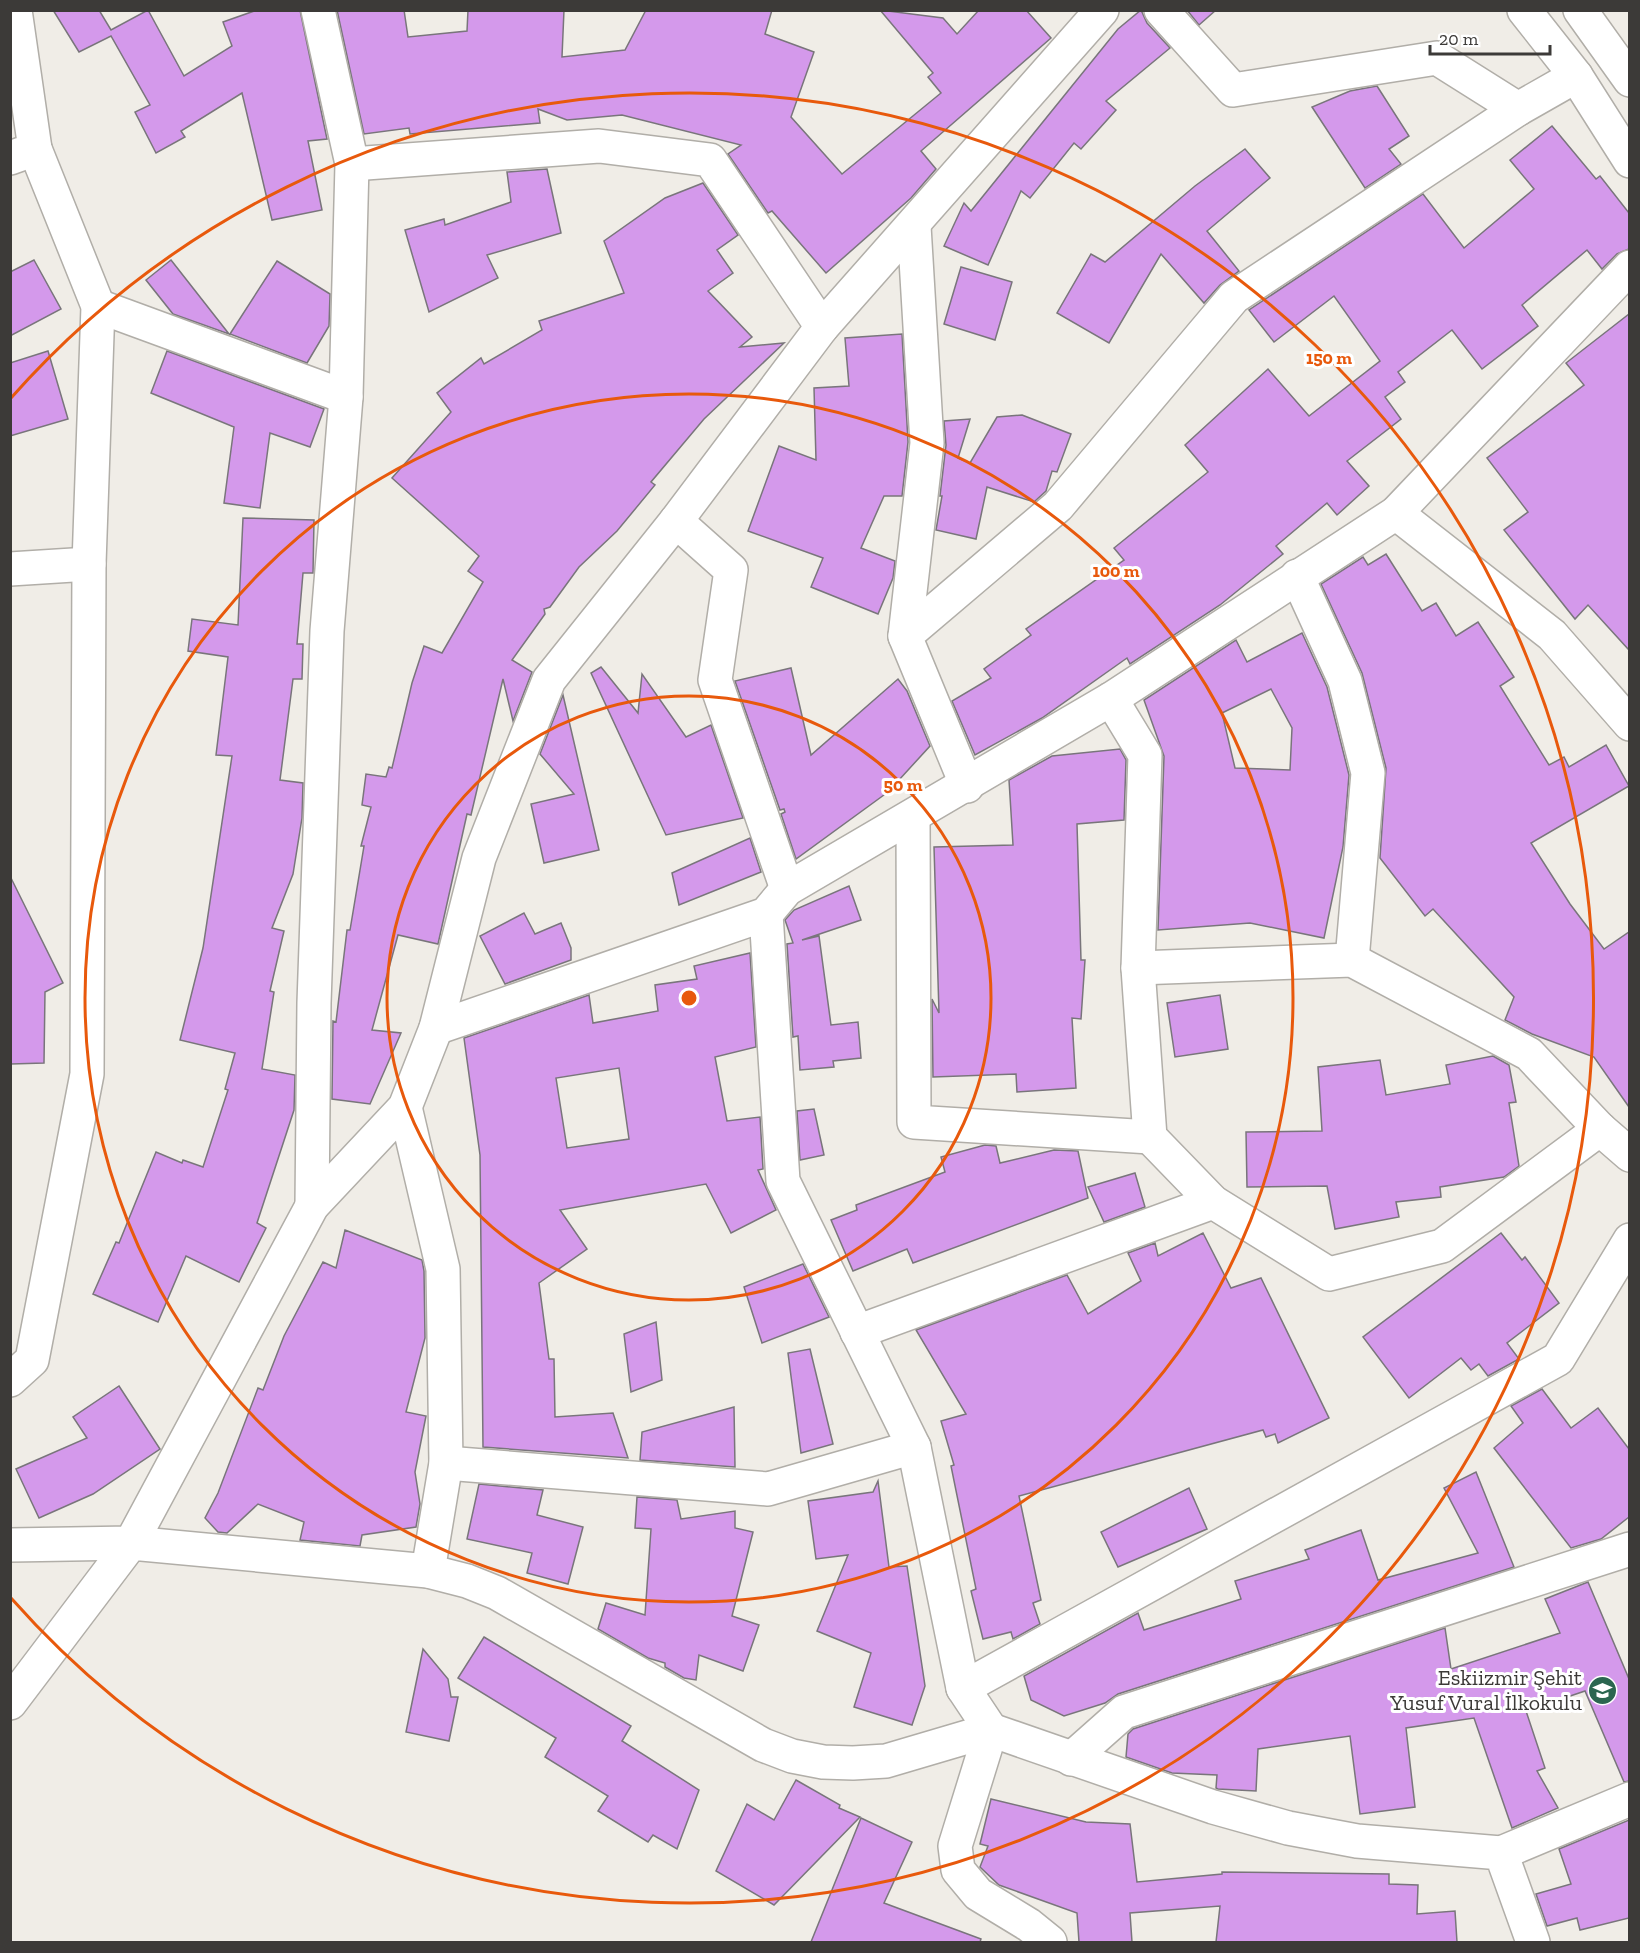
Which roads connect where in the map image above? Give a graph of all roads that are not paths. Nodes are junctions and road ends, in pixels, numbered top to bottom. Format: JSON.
{"nodes":[{"id":1,"x":15,"y":10,"type":"edge"},
{"id":2,"x":318,"y":10,"type":"edge"},
{"id":3,"x":1161,"y":10,"type":"edge"},
{"id":4,"x":1524,"y":10,"type":"edge"},
{"id":5,"x":1580,"y":10,"type":"edge"},
{"id":6,"x":1097,"y":12,"type":"edge"},
{"id":7,"x":1576,"y":76,"type":"junction"},
{"id":8,"x":1629,"y":80,"type":"edge"},
{"id":9,"x":1518,"y":110,"type":"junction"},
{"id":10,"x":23,"y":154,"type":"edge"},
{"id":11,"x":1629,"y":161,"type":"edge"},
{"id":12,"x":352,"y":164,"type":"junction"},
{"id":13,"x":914,"y":226,"type":"junction"},
{"id":14,"x":1629,"y":267,"type":"edge"},
{"id":15,"x":98,"y":306,"type":"junction"},
{"id":16,"x":822,"y":327,"type":"junction"},
{"id":17,"x":346,"y":397,"type":"junction"},
{"id":18,"x":1396,"y":513,"type":"junction"},
{"id":19,"x":676,"y":521,"type":"junction"},
{"id":20,"x":89,"y":564,"type":"junction"},
{"id":21,"x":10,"y":569,"type":"edge"},
{"id":22,"x":1297,"y":576,"type":"junction"},
{"id":23,"x":905,"y":636,"type":"junction"},
{"id":24,"x":1111,"y":699,"type":"junction"},
{"id":25,"x":1629,"y":724,"type":"edge"},
{"id":26,"x":967,"y":786,"type":"junction"},
{"id":27,"x":913,"y":817,"type":"junction"},
{"id":28,"x":787,"y":889,"type":"junction"},
{"id":29,"x":766,"y":914,"type":"junction"},
{"id":30,"x":1352,"y":960,"type":"junction"},
{"id":31,"x":1138,"y":968,"type":"junction"},
{"id":32,"x":436,"y":1028,"type":"junction"},
{"id":33,"x":405,"y":1107,"type":"junction"},
{"id":34,"x":1600,"y":1129,"type":"junction"},
{"id":35,"x":1150,"y":1137,"type":"junction"},
{"id":36,"x":1629,"y":1155,"type":"edge"},
{"id":37,"x":1214,"y":1202,"type":"junction"},
{"id":38,"x":312,"y":1206,"type":"junction"},
{"id":39,"x":1629,"y":1240,"type":"edge"},
{"id":40,"x":856,"y":1332,"type":"junction"},
{"id":41,"x":10,"y":1380,"type":"edge"},
{"id":42,"x":914,"y":1447,"type":"junction"},
{"id":43,"x":446,"y":1463,"type":"junction"},
{"id":44,"x":130,"y":1543,"type":"junction"},
{"id":45,"x":10,"y":1545,"type":"edge"},
{"id":46,"x":1629,"y":1549,"type":"edge"},
{"id":47,"x":428,"y":1571,"type":"junction"},
{"id":48,"x":963,"y":1688,"type":"junction"},
{"id":49,"x":10,"y":1702,"type":"edge"},
{"id":50,"x":991,"y":1730,"type":"junction"},
{"id":51,"x":1071,"y":1759,"type":"junction"},
{"id":52,"x":1629,"y":1799,"type":"edge"},
{"id":53,"x":1501,"y":1853,"type":"junction"},
{"id":54,"x":1050,"y":1942,"type":"edge"},
{"id":55,"x":1533,"y":1942,"type":"edge"}],
"edges":[{"from":1,"to":10,"type":"street"},
{"from":2,"to":12,"type":"street"},
{"from":3,"to":9,"type":"street"},
{"from":4,"to":7,"type":"street"},
{"from":5,"to":8,"type":"street"},
{"from":6,"to":13,"type":"street"},
{"from":7,"to":9,"type":"street"},
{"from":7,"to":11,"type":"street"},
{"from":9,"to":23,"type":"street"},
{"from":10,"to":15,"type":"street"},
{"from":12,"to":16,"type":"street"},
{"from":12,"to":17,"type":"street"},
{"from":13,"to":16,"type":"street"},
{"from":13,"to":23,"type":"street"},
{"from":14,"to":18,"type":"street"},
{"from":15,"to":17,"type":"street"},
{"from":15,"to":20,"type":"street"},
{"from":16,"to":19,"type":"street"},
{"from":17,"to":38,"type":"street"},
{"from":18,"to":22,"type":"street"},
{"from":18,"to":25,"type":"street"},
{"from":19,"to":28,"type":"street"},
{"from":19,"to":32,"type":"street"},
{"from":20,"to":21,"type":"street"},
{"from":20,"to":41,"type":"street"},
{"from":22,"to":24,"type":"street"},
{"from":22,"to":30,"type":"street"},
{"from":23,"to":26,"type":"street"},
{"from":24,"to":26,"type":"street"},
{"from":24,"to":31,"type":"street"},
{"from":26,"to":27,"type":"street"},
{"from":27,"to":28,"type":"street"},
{"from":27,"to":35,"type":"street"},
{"from":28,"to":29,"type":"street"},
{"from":29,"to":32,"type":"street"},
{"from":29,"to":40,"type":"street"},
{"from":30,"to":31,"type":"street"},
{"from":30,"to":34,"type":"street"},
{"from":31,"to":35,"type":"street"},
{"from":32,"to":33,"type":"street"},
{"from":33,"to":38,"type":"street"},
{"from":33,"to":43,"type":"street"},
{"from":34,"to":36,"type":"street"},
{"from":34,"to":37,"type":"street"},
{"from":35,"to":37,"type":"street"},
{"from":37,"to":40,"type":"street"},
{"from":38,"to":44,"type":"street"},
{"from":39,"to":48,"type":"street"},
{"from":40,"to":42,"type":"street"},
{"from":42,"to":43,"type":"street"},
{"from":42,"to":48,"type":"street"},
{"from":43,"to":47,"type":"street"},
{"from":44,"to":45,"type":"street"},
{"from":44,"to":47,"type":"street"},
{"from":44,"to":49,"type":"street"},
{"from":46,"to":51,"type":"street"},
{"from":47,"to":50,"type":"street"},
{"from":48,"to":50,"type":"street"},
{"from":50,"to":51,"type":"street"},
{"from":50,"to":54,"type":"street"},
{"from":51,"to":53,"type":"street"},
{"from":52,"to":53,"type":"street"},
{"from":53,"to":55,"type":"street"}]}
